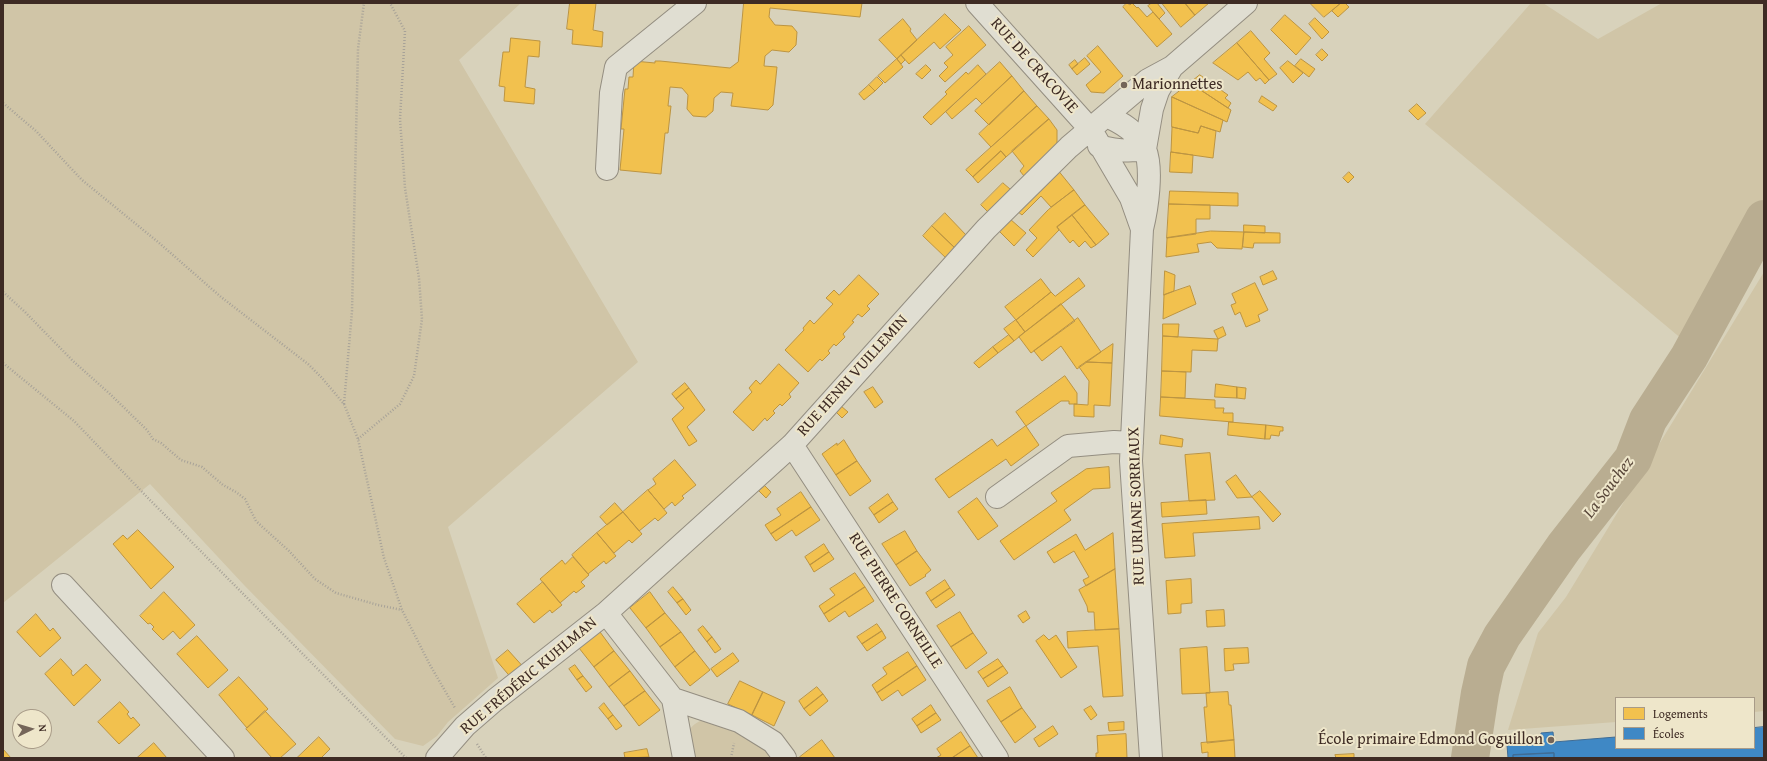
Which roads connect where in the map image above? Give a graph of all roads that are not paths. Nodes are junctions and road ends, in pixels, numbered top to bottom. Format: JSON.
{"nodes":[{"id":1,"x":695,"y":3,"type":"edge"},
{"id":2,"x":977,"y":3,"type":"edge"},
{"id":3,"x":1246,"y":3,"type":"edge"},
{"id":4,"x":1172,"y":67,"type":"junction"},
{"id":5,"x":1099,"y":130,"type":"junction"},
{"id":6,"x":1145,"y":149,"type":"junction"},
{"id":7,"x":607,"y":169,"type":"dead end"},
{"id":8,"x":1142,"y":229,"type":"junction"},
{"id":9,"x":1132,"y":443,"type":"junction"},
{"id":10,"x":792,"y":445,"type":"junction"},
{"id":11,"x":996,"y":496,"type":"dead end"},
{"id":12,"x":63,"y":585,"type":"dead end"},
{"id":13,"x":606,"y":613,"type":"junction"},
{"id":14,"x":673,"y":699,"type":"junction"},
{"id":15,"x":223,"y":758,"type":"edge"},
{"id":16,"x":437,"y":758,"type":"edge"},
{"id":17,"x":684,"y":758,"type":"edge"},
{"id":18,"x":785,"y":758,"type":"edge"},
{"id":19,"x":997,"y":758,"type":"edge"},
{"id":20,"x":1151,"y":758,"type":"edge"}],
"edges":[{"from":1,"to":7,"type":"street"},
{"from":2,"to":5,"type":"street","name":"RUE DE CRACOVIE"},
{"from":3,"to":4,"type":"street"},
{"from":4,"to":5,"type":"street","name":"RUE HENRI VUILLEMIN"},
{"from":4,"to":6,"type":"street"},
{"from":5,"to":6,"type":"street"},
{"from":5,"to":6,"type":"street","name":"RUE URIANE SORRIAUX"},
{"from":5,"to":8,"type":"street","name":"RUE URIANE SORRIAUX"},
{"from":5,"to":10,"type":"street","name":"RUE HENRI VUILLEMIN"},
{"from":6,"to":8,"type":"street","name":"RUE URIANE SORRIAUX"},
{"from":8,"to":9,"type":"street","name":"RUE URIANE SORRIAUX"},
{"from":9,"to":11,"type":"street"},
{"from":9,"to":20,"type":"street","name":"RUE URIANE SORRIAUX"},
{"from":10,"to":13,"type":"street","name":"RUE HENRI VUILLEMIN"},
{"from":10,"to":19,"type":"street","name":"RUE PIERRE CORNEILLE"},
{"from":12,"to":15,"type":"street"},
{"from":13,"to":14,"type":"street"},
{"from":13,"to":16,"type":"street","name":"RUE FRÉDÉRIC KUHLMAN"},
{"from":14,"to":17,"type":"street"},
{"from":14,"to":18,"type":"street"}]}
